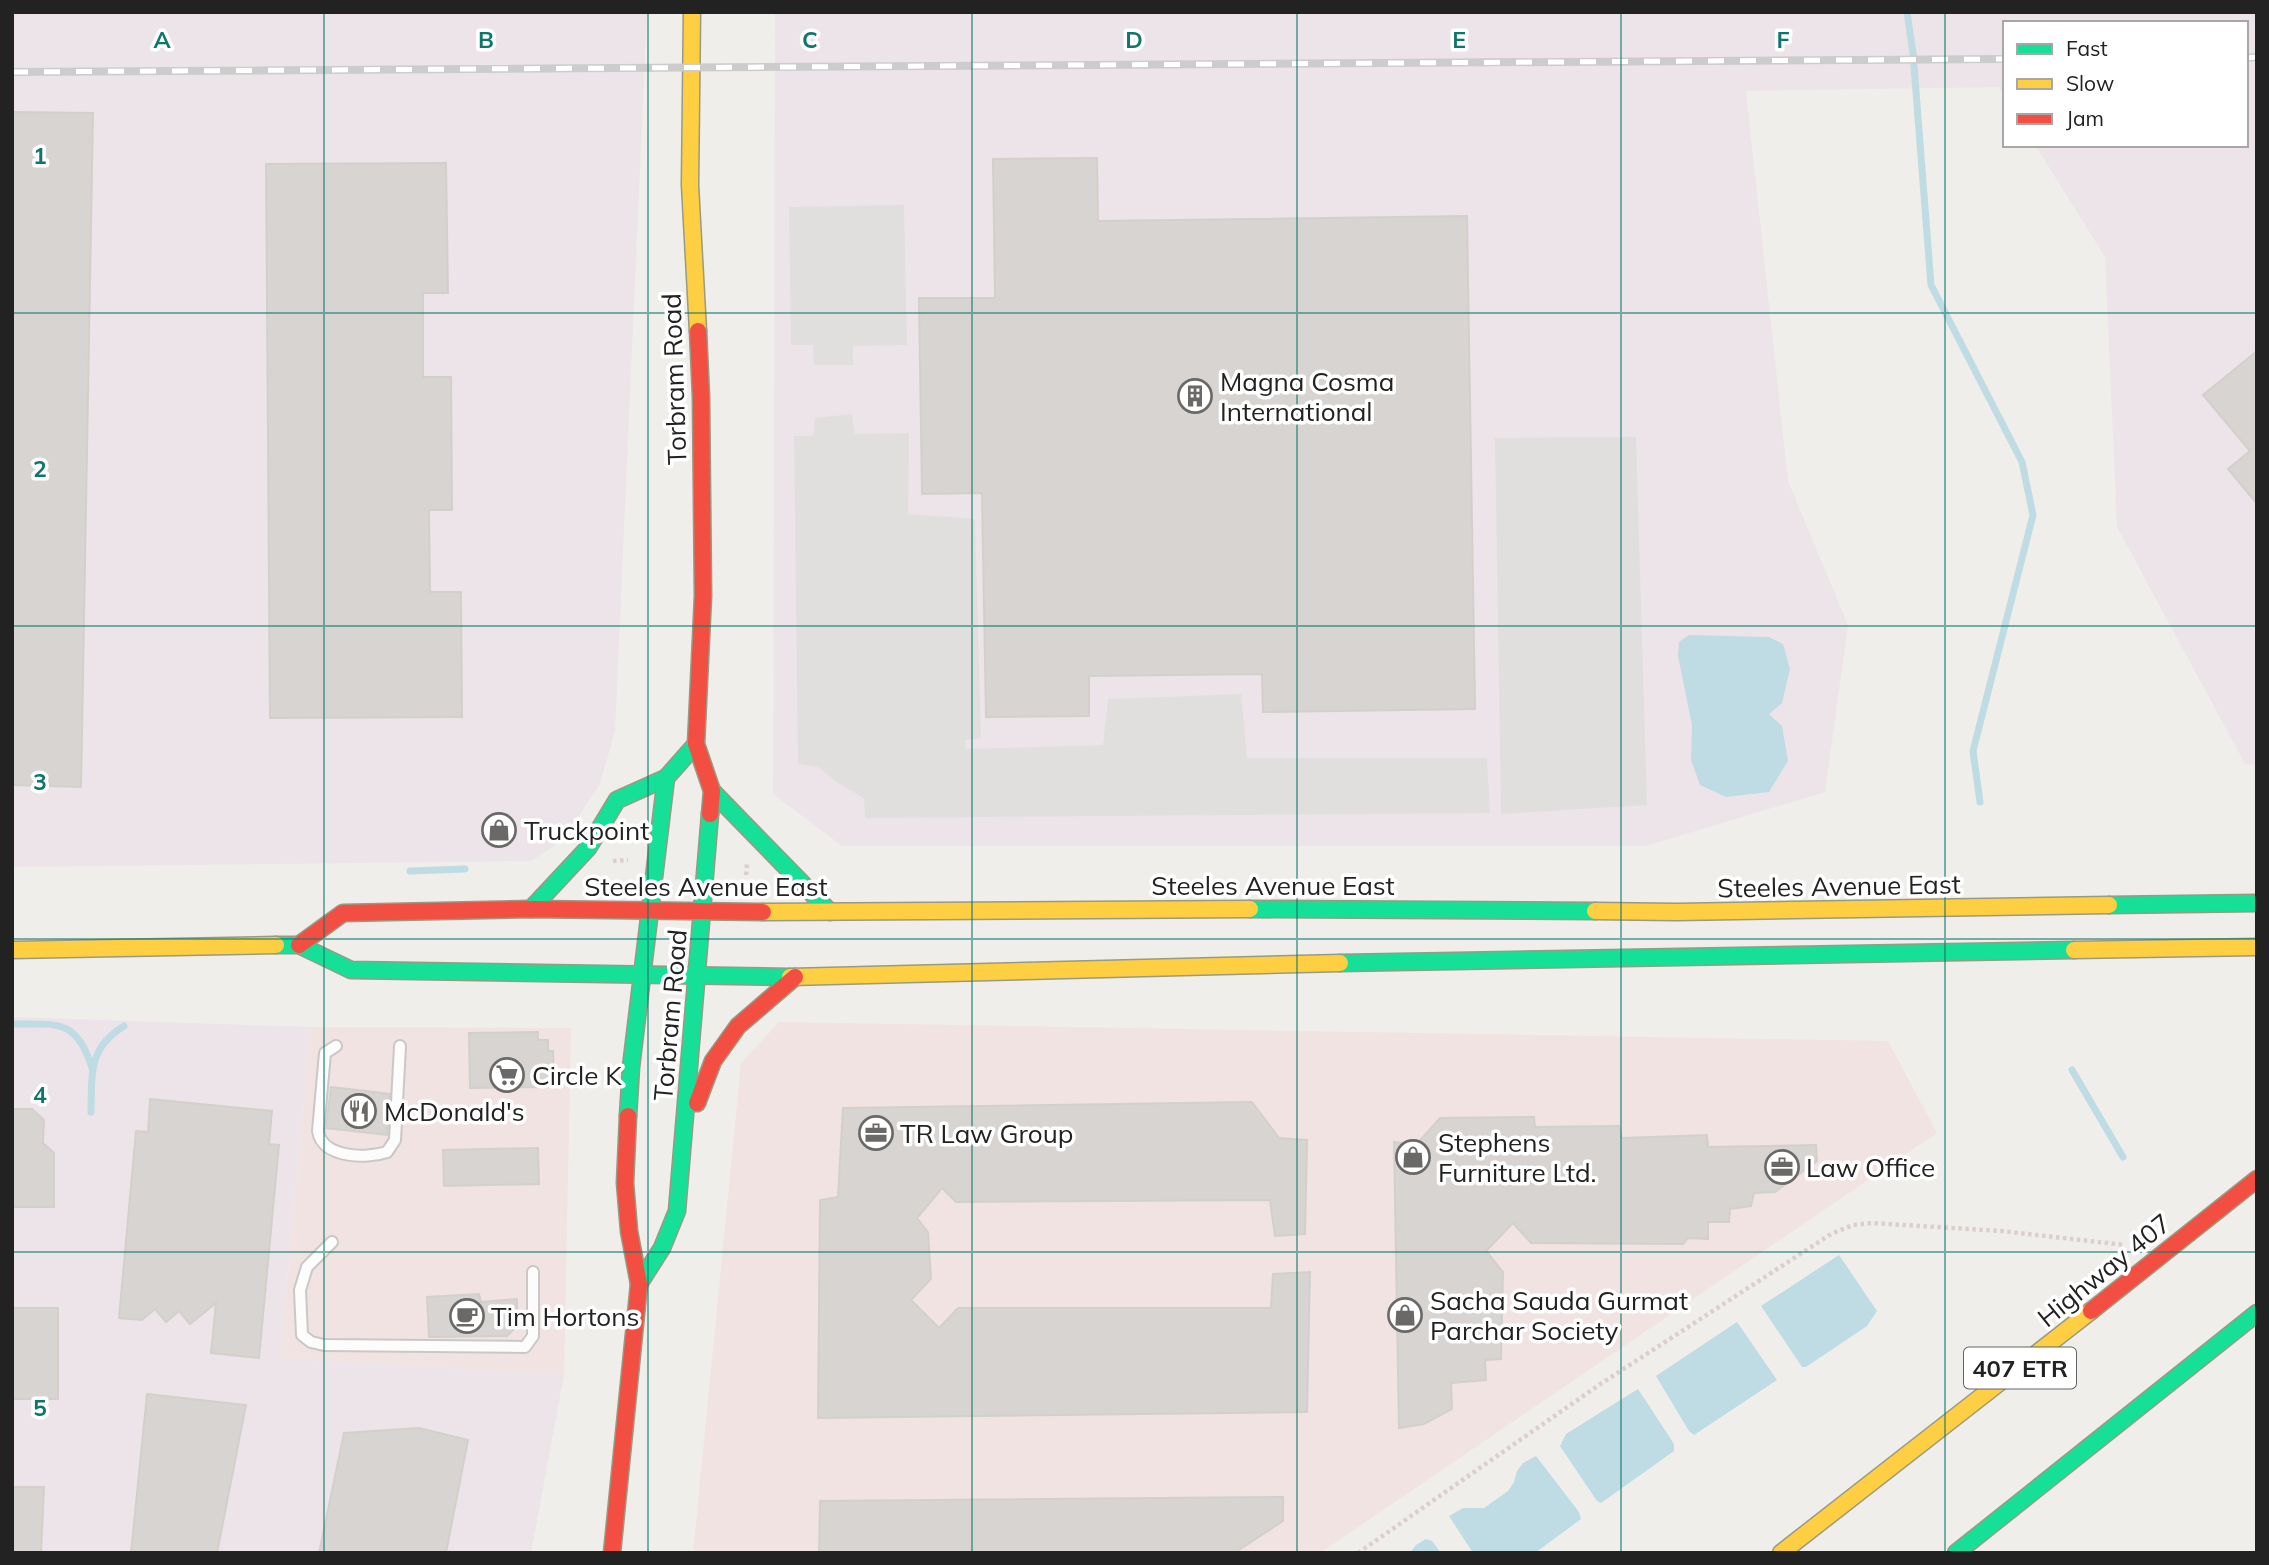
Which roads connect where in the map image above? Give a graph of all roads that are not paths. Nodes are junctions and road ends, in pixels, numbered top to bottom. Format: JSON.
{"nodes":[{"id":1,"x":692,"y":12,"type":"edge"},
{"id":2,"x":696,"y":744,"type":"junction"},
{"id":3,"x":666,"y":778,"type":"junction"},
{"id":4,"x":712,"y":791,"type":"junction"},
{"id":5,"x":2257,"y":903,"type":"edge"},
{"id":6,"x":531,"y":909,"type":"junction"},
{"id":7,"x":650,"y":911,"type":"junction"},
{"id":8,"x":703,"y":911,"type":"junction"},
{"id":9,"x":830,"y":912,"type":"junction"},
{"id":10,"x":299,"y":945,"type":"junction"},
{"id":11,"x":2257,"y":947,"type":"edge"},
{"id":12,"x":12,"y":950,"type":"edge"},
{"id":13,"x":642,"y":974,"type":"junction"},
{"id":14,"x":698,"y":975,"type":"junction"},
{"id":15,"x":795,"y":977,"type":"junction"},
{"id":16,"x":336,"y":1046,"type":"dead end"},
{"id":17,"x":400,"y":1046,"type":"dead end"},
{"id":18,"x":685,"y":1133,"type":"junction"},
{"id":19,"x":2257,"y":1179,"type":"edge"},
{"id":20,"x":332,"y":1242,"type":"dead end"},
{"id":21,"x":533,"y":1272,"type":"dead end"},
{"id":22,"x":639,"y":1284,"type":"junction"},
{"id":23,"x":2257,"y":1313,"type":"edge"},
{"id":24,"x":612,"y":1553,"type":"edge"},
{"id":25,"x":1781,"y":1553,"type":"edge"},
{"id":26,"x":1956,"y":1553,"type":"edge"}],
"edges":[{"from":1,"to":2,"type":"main road","name":"Torbram Road"},
{"from":2,"to":3,"type":"main road"},
{"from":2,"to":4,"type":"main road","name":"Torbram Road"},
{"from":3,"to":6,"type":"main road"},
{"from":3,"to":7,"type":"main road","name":"Torbram Road"},
{"from":4,"to":8,"type":"main road","name":"Torbram Road"},
{"from":4,"to":9,"type":"main road"},
{"from":5,"to":9,"type":"main road","name":"Steeles Avenue East"},
{"from":6,"to":7,"type":"main road","name":"Steeles Avenue East"},
{"from":6,"to":10,"type":"main road","name":"Steeles Avenue East"},
{"from":7,"to":8,"type":"main road","name":"Steeles Avenue East"},
{"from":7,"to":13,"type":"main road","name":"Torbram Road"},
{"from":8,"to":9,"type":"main road","name":"Steeles Avenue East"},
{"from":8,"to":14,"type":"main road","name":"Torbram Road"},
{"from":10,"to":12,"type":"main road"},
{"from":10,"to":13,"type":"main road"},
{"from":11,"to":15,"type":"main road"},
{"from":13,"to":14,"type":"main road"},
{"from":13,"to":22,"type":"main road","name":"Torbram Road"},
{"from":14,"to":15,"type":"main road"},
{"from":14,"to":18,"type":"main road","name":"Torbram Road"},
{"from":15,"to":18,"type":"main road"},
{"from":16,"to":17,"type":"lane"},
{"from":18,"to":22,"type":"main road","name":"Torbram Road"},
{"from":19,"to":25,"type":"main road","name":"Highway 407","number":"407 ETR"},
{"from":20,"to":21,"type":"lane"},
{"from":22,"to":24,"type":"main road","name":"Torbram Road"},
{"from":23,"to":26,"type":"main road"}]}
